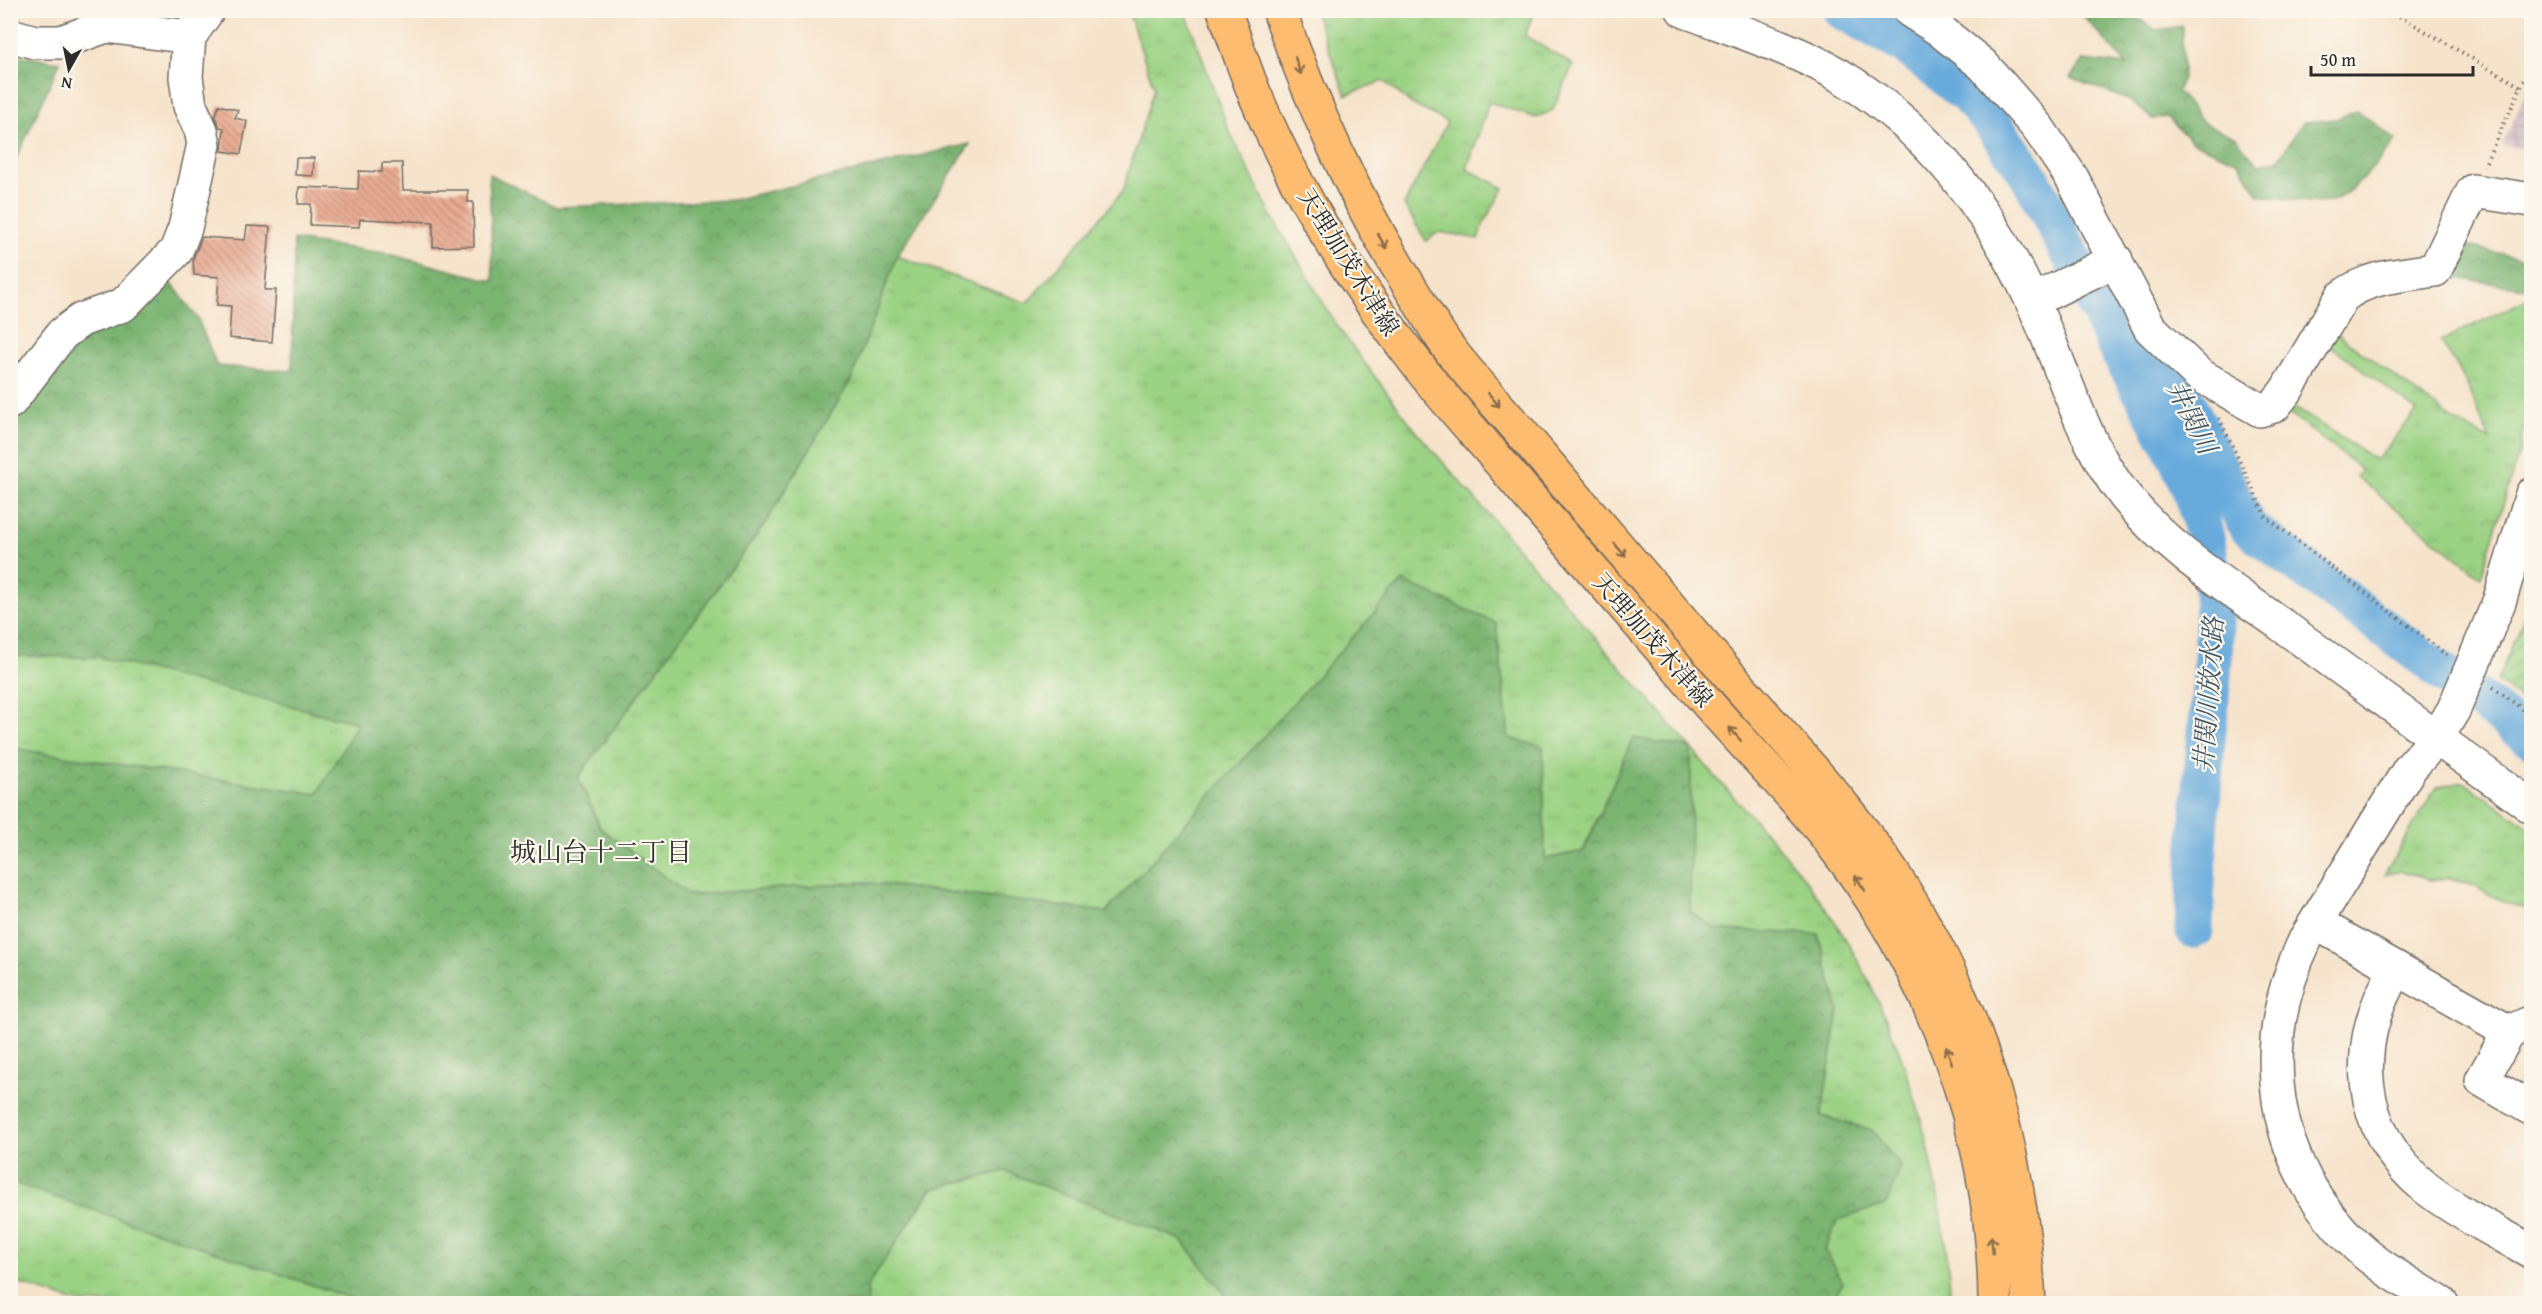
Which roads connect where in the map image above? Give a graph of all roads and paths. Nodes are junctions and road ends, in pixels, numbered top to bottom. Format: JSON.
{"nodes":[{"id":1,"x":208,"y":10,"type":"edge"},
{"id":2,"x":1224,"y":10,"type":"edge"},
{"id":3,"x":1279,"y":10,"type":"edge"},
{"id":4,"x":1683,"y":10,"type":"edge"},
{"id":5,"x":1909,"y":10,"type":"edge"},
{"id":6,"x":2389,"y":10,"type":"edge"},
{"id":7,"x":10,"y":35,"type":"edge"},
{"id":8,"x":189,"y":37,"type":"junction"},
{"id":9,"x":2532,"y":67,"type":"edge"},
{"id":10,"x":2521,"y":87,"type":"junction"},
{"id":11,"x":2473,"y":191,"type":"junction"},
{"id":12,"x":2532,"y":200,"type":"edge"},
{"id":13,"x":2113,"y":262,"type":"junction"},
{"id":14,"x":2045,"y":295,"type":"junction"},
{"id":15,"x":10,"y":402,"type":"edge"},
{"id":16,"x":2218,"y":415,"type":"dead end"},
{"id":17,"x":2532,"y":494,"type":"edge"},
{"id":18,"x":2470,"y":673,"type":"junction"},
{"id":19,"x":2532,"y":716,"type":"edge"},
{"id":20,"x":2436,"y":739,"type":"junction"},
{"id":21,"x":2532,"y":807,"type":"edge"},
{"id":22,"x":2324,"y":928,"type":"junction"},
{"id":23,"x":2396,"y":970,"type":"junction"},
{"id":24,"x":2520,"y":1027,"type":"edge"},
{"id":25,"x":2532,"y":1109,"type":"edge"},
{"id":26,"x":2532,"y":1252,"type":"edge"},
{"id":27,"x":1995,"y":1304,"type":"edge"},
{"id":28,"x":2029,"y":1304,"type":"edge"},
{"id":29,"x":2442,"y":1304,"type":"edge"},
{"id":30,"x":2466,"y":1304,"type":"edge"}],
"edges":[{"from":1,"to":8,"type":"street"},
{"from":27,"to":2,"type":"main road","name":"天理加茂木津線","one_way":true},
{"from":3,"to":28,"type":"main road","name":"天理加茂木津線","one_way":true},
{"from":4,"to":14,"type":"street"},
{"from":5,"to":13,"type":"street"},
{"from":6,"to":10,"type":"path"},
{"from":7,"to":8,"type":"street"},
{"from":8,"to":15,"type":"street"},
{"from":9,"to":10,"type":"path"},
{"from":10,"to":11,"type":"path"},
{"from":11,"to":12,"type":"street"},
{"from":11,"to":13,"type":"street"},
{"from":13,"to":14,"type":"street"},
{"from":14,"to":20,"type":"street"},
{"from":16,"to":18,"type":"path"},
{"from":17,"to":18,"type":"street"},
{"from":18,"to":19,"type":"path"},
{"from":18,"to":20,"type":"street"},
{"from":20,"to":21,"type":"street"},
{"from":20,"to":22,"type":"street"},
{"from":22,"to":23,"type":"street"},
{"from":22,"to":29,"type":"street"},
{"from":22,"to":30,"type":"street"},
{"from":23,"to":24,"type":"street"},
{"from":23,"to":26,"type":"street"},
{"from":24,"to":25,"type":"street"}]}
